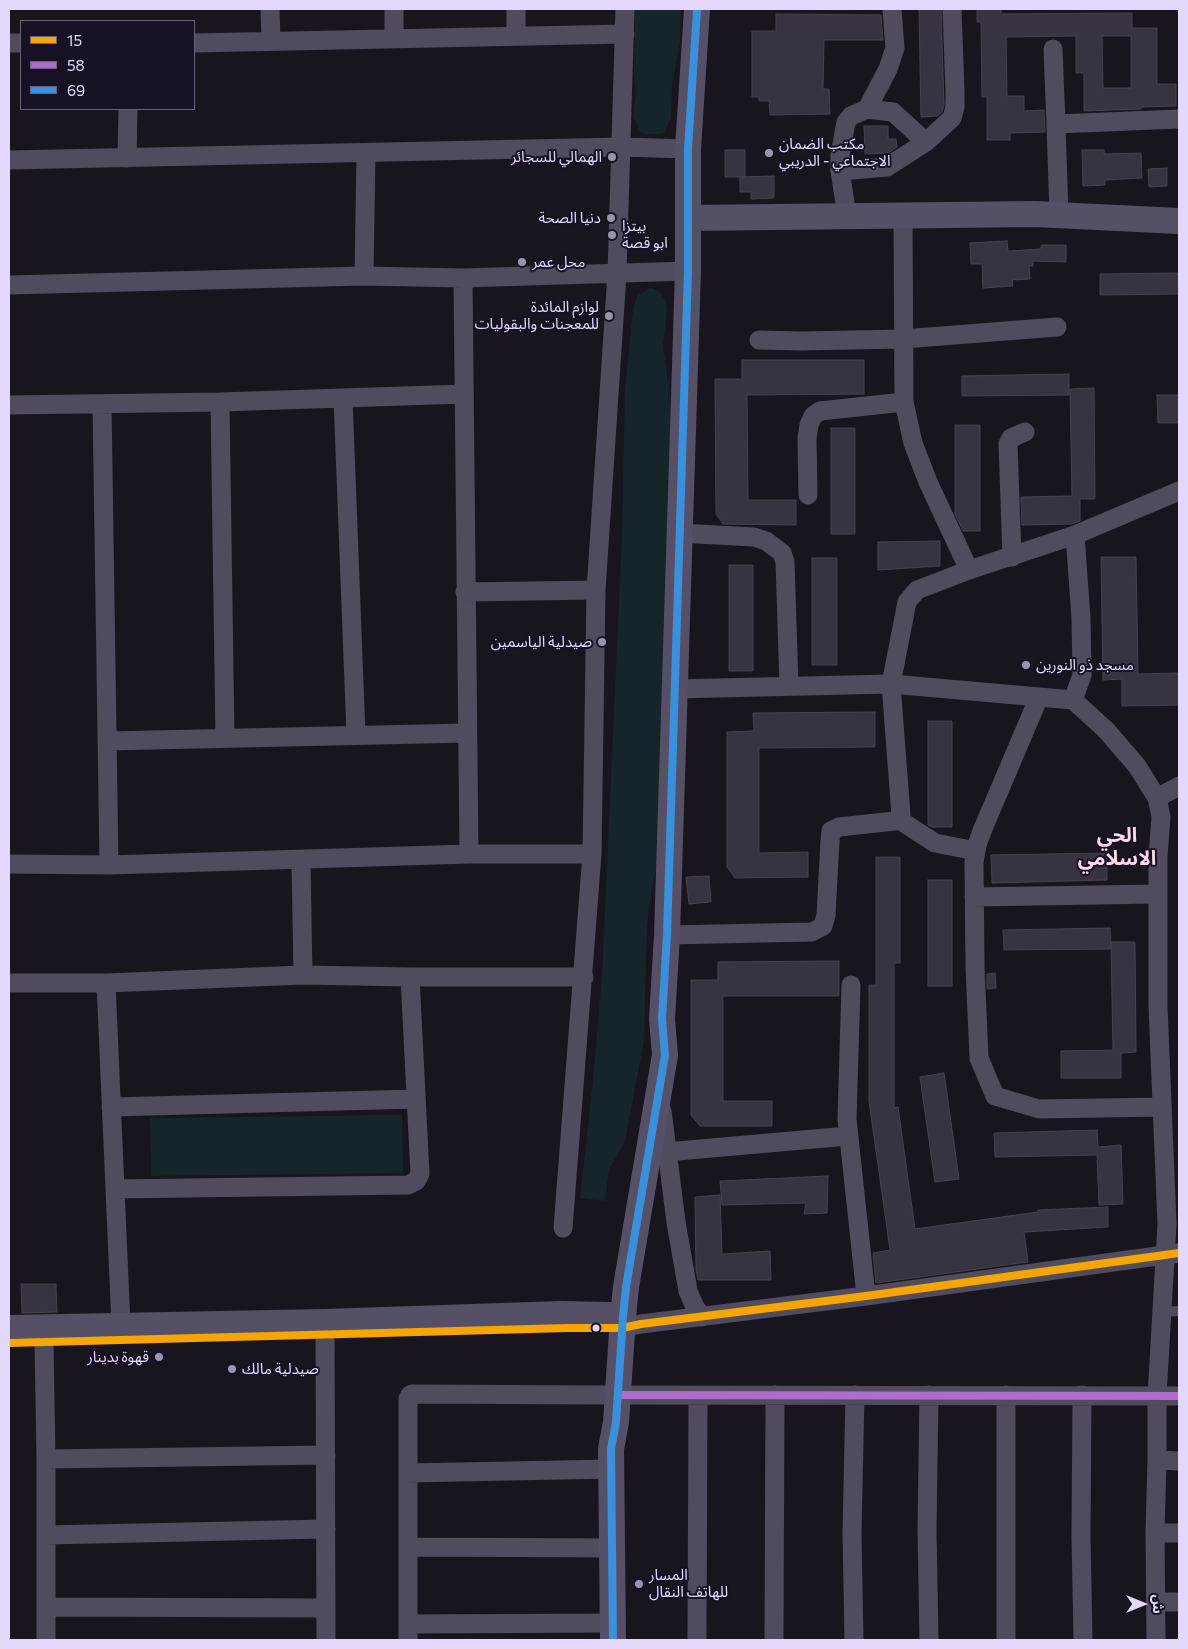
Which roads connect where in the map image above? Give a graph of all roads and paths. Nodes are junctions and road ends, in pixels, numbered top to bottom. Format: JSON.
{"nodes":[{"id":1,"x":270,"y":9,"type":"edge"},
{"id":2,"x":394,"y":9,"type":"edge"},
{"id":3,"x":516,"y":9,"type":"edge"},
{"id":4,"x":625,"y":9,"type":"edge"},
{"id":5,"x":697,"y":9,"type":"edge"},
{"id":6,"x":892,"y":9,"type":"edge"},
{"id":7,"x":952,"y":9,"type":"edge"},
{"id":8,"x":625,"y":34,"type":"junction"},
{"id":9,"x":516,"y":36,"type":"junction"},
{"id":10,"x":394,"y":39,"type":"junction"},
{"id":11,"x":270,"y":41,"type":"junction"},
{"id":12,"x":195,"y":43,"type":"edge"},
{"id":13,"x":1053,"y":49,"type":"dead end"},
{"id":14,"x":867,"y":109,"type":"junction"},
{"id":15,"x":128,"y":110,"type":"edge"},
{"id":16,"x":1179,"y":119,"type":"edge"},
{"id":17,"x":1056,"y":124,"type":"junction"},
{"id":18,"x":926,"y":142,"type":"junction"},
{"id":19,"x":622,"y":147,"type":"junction"},
{"id":20,"x":688,"y":148,"type":"junction"},
{"id":21,"x":366,"y":153,"type":"junction"},
{"id":22,"x":126,"y":158,"type":"junction"},
{"id":23,"x":9,"y":160,"type":"edge"},
{"id":24,"x":840,"y":171,"type":"junction"},
{"id":25,"x":903,"y":215,"type":"junction"},
{"id":26,"x":1059,"y":215,"type":"junction"},
{"id":27,"x":847,"y":216,"type":"junction"},
{"id":28,"x":689,"y":218,"type":"junction"},
{"id":29,"x":1179,"y":221,"type":"edge"},
{"id":30,"x":688,"y":271,"type":"junction"},
{"id":31,"x":617,"y":274,"type":"junction"},
{"id":32,"x":364,"y":276,"type":"junction"},
{"id":33,"x":463,"y":278,"type":"junction"},
{"id":34,"x":9,"y":285,"type":"edge"},
{"id":35,"x":1057,"y":327,"type":"dead end"},
{"id":36,"x":903,"y":339,"type":"junction"},
{"id":37,"x":759,"y":340,"type":"dead end"},
{"id":38,"x":464,"y":394,"type":"junction"},
{"id":39,"x":343,"y":398,"type":"junction"},
{"id":40,"x":220,"y":402,"type":"junction"},
{"id":41,"x":904,"y":402,"type":"junction"},
{"id":42,"x":102,"y":404,"type":"junction"},
{"id":43,"x":9,"y":405,"type":"edge"},
{"id":44,"x":1025,"y":432,"type":"dead end"},
{"id":45,"x":1179,"y":490,"type":"edge"},
{"id":46,"x":808,"y":495,"type":"dead end"},
{"id":47,"x":679,"y":533,"type":"junction"},
{"id":48,"x":1075,"y":535,"type":"junction"},
{"id":49,"x":1012,"y":557,"type":"junction"},
{"id":50,"x":969,"y":570,"type":"junction"},
{"id":51,"x":596,"y":590,"type":"junction"},
{"id":52,"x":465,"y":592,"type":"junction"},
{"id":53,"x":891,"y":684,"type":"junction"},
{"id":54,"x":789,"y":686,"type":"junction"},
{"id":55,"x":674,"y":689,"type":"junction"},
{"id":56,"x":1038,"y":697,"type":"junction"},
{"id":57,"x":1073,"y":700,"type":"junction"},
{"id":58,"x":468,"y":733,"type":"junction"},
{"id":59,"x":356,"y":735,"type":"junction"},
{"id":60,"x":225,"y":738,"type":"junction"},
{"id":61,"x":108,"y":740,"type":"junction"},
{"id":62,"x":1179,"y":786,"type":"edge"},
{"id":63,"x":1157,"y":798,"type":"junction"},
{"id":64,"x":898,"y":819,"type":"junction"},
{"id":65,"x":976,"y":851,"type":"junction"},
{"id":66,"x":468,"y":854,"type":"junction"},
{"id":67,"x":592,"y":854,"type":"junction"},
{"id":68,"x":301,"y":860,"type":"junction"},
{"id":69,"x":9,"y":864,"type":"edge"},
{"id":70,"x":109,"y":865,"type":"junction"},
{"id":71,"x":1158,"y":894,"type":"junction"},
{"id":72,"x":974,"y":897,"type":"junction"},
{"id":73,"x":667,"y":935,"type":"junction"},
{"id":74,"x":303,"y":975,"type":"junction"},
{"id":75,"x":410,"y":977,"type":"junction"},
{"id":76,"x":584,"y":977,"type":"junction"},
{"id":77,"x":106,"y":982,"type":"junction"},
{"id":78,"x":9,"y":983,"type":"edge"},
{"id":79,"x":851,"y":984,"type":"dead end"},
{"id":80,"x":662,"y":1019,"type":"junction"},
{"id":81,"x":660,"y":1090,"type":"junction"},
{"id":82,"x":416,"y":1099,"type":"junction"},
{"id":83,"x":1162,"y":1106,"type":"junction"},
{"id":84,"x":111,"y":1108,"type":"junction"},
{"id":85,"x":848,"y":1136,"type":"junction"},
{"id":86,"x":666,"y":1152,"type":"junction"},
{"id":87,"x":115,"y":1189,"type":"junction"},
{"id":88,"x":563,"y":1228,"type":"dead end"},
{"id":89,"x":1172,"y":1254,"type":"edge"},
{"id":90,"x":866,"y":1296,"type":"junction"},
{"id":91,"x":1171,"y":1311,"type":"edge"},
{"id":92,"x":702,"y":1317,"type":"junction"},
{"id":93,"x":620,"y":1322,"type":"junction"},
{"id":94,"x":121,"y":1325,"type":"junction"},
{"id":95,"x":9,"y":1328,"type":"edge"},
{"id":96,"x":325,"y":1328,"type":"junction"},
{"id":97,"x":9,"y":1342,"type":"edge"},
{"id":98,"x":44,"y":1342,"type":"junction"},
{"id":99,"x":612,"y":1395,"type":"junction"},
{"id":100,"x":854,"y":1395,"type":"junction"},
{"id":101,"x":929,"y":1395,"type":"junction"},
{"id":102,"x":1006,"y":1395,"type":"junction"},
{"id":103,"x":698,"y":1396,"type":"junction"},
{"id":104,"x":775,"y":1396,"type":"junction"},
{"id":105,"x":1082,"y":1396,"type":"junction"},
{"id":106,"x":1157,"y":1396,"type":"junction"},
{"id":107,"x":1179,"y":1396,"type":"edge"},
{"id":108,"x":326,"y":1455,"type":"junction"},
{"id":109,"x":46,"y":1458,"type":"junction"},
{"id":110,"x":611,"y":1459,"type":"junction"},
{"id":111,"x":1157,"y":1460,"type":"junction"},
{"id":112,"x":1179,"y":1460,"type":"edge"},
{"id":113,"x":408,"y":1474,"type":"junction"},
{"id":114,"x":326,"y":1529,"type":"junction"},
{"id":115,"x":1155,"y":1533,"type":"junction"},
{"id":116,"x":1179,"y":1533,"type":"edge"},
{"id":117,"x":46,"y":1535,"type":"junction"},
{"id":118,"x":408,"y":1546,"type":"junction"},
{"id":119,"x":612,"y":1548,"type":"junction"},
{"id":120,"x":1156,"y":1602,"type":"junction"},
{"id":121,"x":1179,"y":1602,"type":"edge"},
{"id":122,"x":46,"y":1607,"type":"junction"},
{"id":123,"x":326,"y":1608,"type":"junction"},
{"id":124,"x":408,"y":1632,"type":"edge"},
{"id":125,"x":613,"y":1632,"type":"edge"},
{"id":126,"x":46,"y":1640,"type":"edge"},
{"id":127,"x":326,"y":1640,"type":"edge"},
{"id":128,"x":697,"y":1640,"type":"edge"},
{"id":129,"x":774,"y":1640,"type":"edge"},
{"id":130,"x":854,"y":1640,"type":"edge"},
{"id":131,"x":930,"y":1640,"type":"edge"},
{"id":132,"x":1006,"y":1640,"type":"edge"},
{"id":133,"x":1082,"y":1640,"type":"edge"},
{"id":134,"x":1156,"y":1640,"type":"edge"}],
"edges":[{"from":1,"to":11,"type":"street"},
{"from":2,"to":10,"type":"street"},
{"from":3,"to":9,"type":"street"},
{"from":4,"to":8,"type":"street"},
{"from":5,"to":20,"type":"street"},
{"from":6,"to":14,"type":"street"},
{"from":7,"to":18,"type":"street"},
{"from":8,"to":9,"type":"street"},
{"from":8,"to":19,"type":"street"},
{"from":9,"to":10,"type":"street"},
{"from":10,"to":11,"type":"street"},
{"from":11,"to":12,"type":"street"},
{"from":13,"to":17,"type":"street"},
{"from":14,"to":18,"type":"street"},
{"from":14,"to":24,"type":"street"},
{"from":15,"to":22,"type":"street"},
{"from":16,"to":17,"type":"street"},
{"from":17,"to":26,"type":"street"},
{"from":18,"to":24,"type":"street"},
{"from":19,"to":20,"type":"street"},
{"from":19,"to":21,"type":"street"},
{"from":19,"to":31,"type":"street"},
{"from":20,"to":28,"type":"street"},
{"from":21,"to":22,"type":"street"},
{"from":21,"to":32,"type":"street"},
{"from":22,"to":23,"type":"street"},
{"from":24,"to":27,"type":"street"},
{"from":25,"to":26,"type":"street"},
{"from":25,"to":27,"type":"street"},
{"from":25,"to":36,"type":"street"},
{"from":26,"to":29,"type":"street"},
{"from":27,"to":28,"type":"street"},
{"from":28,"to":30,"type":"street"},
{"from":30,"to":31,"type":"street"},
{"from":30,"to":47,"type":"street"},
{"from":31,"to":33,"type":"street"},
{"from":31,"to":51,"type":"street"},
{"from":32,"to":33,"type":"street"},
{"from":32,"to":34,"type":"street"},
{"from":33,"to":38,"type":"street"},
{"from":35,"to":36,"type":"street"},
{"from":36,"to":37,"type":"street"},
{"from":36,"to":41,"type":"street"},
{"from":38,"to":39,"type":"street"},
{"from":38,"to":52,"type":"street"},
{"from":39,"to":40,"type":"street"},
{"from":39,"to":59,"type":"street"},
{"from":40,"to":42,"type":"street"},
{"from":40,"to":60,"type":"street"},
{"from":41,"to":46,"type":"street"},
{"from":41,"to":50,"type":"street"},
{"from":42,"to":43,"type":"street"},
{"from":42,"to":61,"type":"street"},
{"from":44,"to":49,"type":"street"},
{"from":45,"to":48,"type":"street"},
{"from":47,"to":54,"type":"street"},
{"from":47,"to":55,"type":"street"},
{"from":48,"to":49,"type":"street"},
{"from":48,"to":57,"type":"street"},
{"from":49,"to":50,"type":"street"},
{"from":50,"to":53,"type":"street"},
{"from":51,"to":52,"type":"street"},
{"from":51,"to":67,"type":"street"},
{"from":52,"to":58,"type":"street"},
{"from":53,"to":54,"type":"street"},
{"from":53,"to":56,"type":"street"},
{"from":53,"to":64,"type":"street"},
{"from":54,"to":55,"type":"street"},
{"from":55,"to":73,"type":"street"},
{"from":56,"to":57,"type":"street"},
{"from":56,"to":65,"type":"street"},
{"from":57,"to":63,"type":"street"},
{"from":58,"to":59,"type":"street"},
{"from":58,"to":66,"type":"street"},
{"from":59,"to":60,"type":"street"},
{"from":60,"to":61,"type":"street"},
{"from":61,"to":70,"type":"street"},
{"from":62,"to":63,"type":"street"},
{"from":63,"to":71,"type":"street"},
{"from":64,"to":65,"type":"street"},
{"from":64,"to":73,"type":"street"},
{"from":65,"to":72,"type":"street"},
{"from":66,"to":67,"type":"street"},
{"from":66,"to":68,"type":"street"},
{"from":67,"to":76,"type":"street"},
{"from":68,"to":70,"type":"street"},
{"from":68,"to":74,"type":"street"},
{"from":69,"to":70,"type":"street"},
{"from":71,"to":72,"type":"street"},
{"from":71,"to":83,"type":"street"},
{"from":72,"to":83,"type":"street"},
{"from":73,"to":80,"type":"street"},
{"from":74,"to":75,"type":"street"},
{"from":74,"to":77,"type":"street"},
{"from":75,"to":76,"type":"street"},
{"from":75,"to":82,"type":"street"},
{"from":76,"to":88,"type":"street"},
{"from":77,"to":78,"type":"street"},
{"from":77,"to":84,"type":"street"},
{"from":79,"to":85,"type":"street"},
{"from":80,"to":81,"type":"street"},
{"from":80,"to":93,"type":"street"},
{"from":81,"to":86,"type":"street"},
{"from":81,"to":93,"type":"street"},
{"from":82,"to":84,"type":"street"},
{"from":82,"to":87,"type":"street"},
{"from":83,"to":89,"type":"street"},
{"from":84,"to":87,"type":"street"},
{"from":85,"to":86,"type":"street"},
{"from":85,"to":90,"type":"street"},
{"from":86,"to":92,"type":"street"},
{"from":87,"to":94,"type":"street"},
{"from":89,"to":90,"type":"street"},
{"from":89,"to":91,"type":"street"},
{"from":90,"to":92,"type":"street"},
{"from":91,"to":106,"type":"street"},
{"from":92,"to":93,"type":"street"},
{"from":93,"to":96,"type":"street"},
{"from":93,"to":99,"type":"street"},
{"from":94,"to":95,"type":"street"},
{"from":94,"to":96,"type":"street"},
{"from":96,"to":98,"type":"street"},
{"from":96,"to":108,"type":"street"},
{"from":97,"to":98,"type":"street"},
{"from":98,"to":109,"type":"street"},
{"from":99,"to":103,"type":"street"},
{"from":99,"to":110,"type":"street"},
{"from":99,"to":113,"type":"street"},
{"from":100,"to":101,"type":"street"},
{"from":100,"to":104,"type":"street"},
{"from":100,"to":130,"type":"street"},
{"from":101,"to":102,"type":"street"},
{"from":101,"to":131,"type":"street"},
{"from":102,"to":105,"type":"street"},
{"from":102,"to":132,"type":"street"},
{"from":103,"to":104,"type":"street"},
{"from":103,"to":128,"type":"street"},
{"from":104,"to":129,"type":"street"},
{"from":105,"to":106,"type":"street"},
{"from":105,"to":133,"type":"street"},
{"from":106,"to":107,"type":"street"},
{"from":106,"to":111,"type":"street"},
{"from":108,"to":109,"type":"street"},
{"from":108,"to":114,"type":"street"},
{"from":109,"to":117,"type":"street"},
{"from":110,"to":113,"type":"street"},
{"from":110,"to":119,"type":"street"},
{"from":111,"to":112,"type":"street"},
{"from":111,"to":115,"type":"street"},
{"from":113,"to":118,"type":"street"},
{"from":114,"to":117,"type":"street"},
{"from":114,"to":123,"type":"street"},
{"from":115,"to":116,"type":"street"},
{"from":115,"to":120,"type":"street"},
{"from":117,"to":122,"type":"street"},
{"from":118,"to":119,"type":"street"},
{"from":118,"to":124,"type":"street"},
{"from":119,"to":125,"type":"street"},
{"from":120,"to":121,"type":"street"},
{"from":120,"to":134,"type":"street"},
{"from":122,"to":123,"type":"street"},
{"from":122,"to":126,"type":"street"},
{"from":123,"to":127,"type":"street"},
{"from":124,"to":125,"type":"street"}]}
